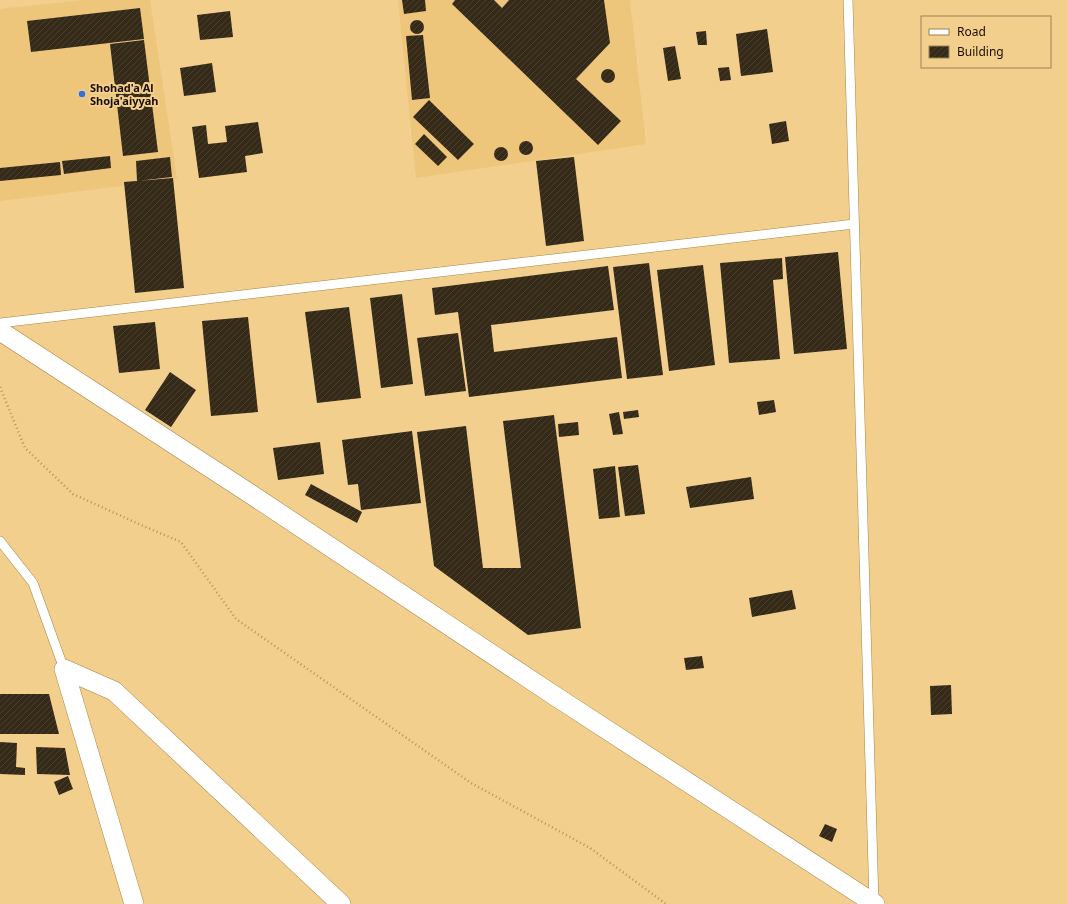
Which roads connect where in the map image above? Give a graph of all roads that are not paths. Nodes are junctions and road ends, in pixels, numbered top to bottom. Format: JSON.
{"nodes":[{"id":1,"x":848,"y":0,"type":"edge"},
{"id":2,"x":854,"y":224,"type":"junction"},
{"id":3,"x":0,"y":323,"type":"edge"},
{"id":4,"x":0,"y":331,"type":"edge"},
{"id":5,"x":0,"y":541,"type":"edge"},
{"id":6,"x":64,"y":669,"type":"junction"},
{"id":7,"x":134,"y":904,"type":"edge"},
{"id":8,"x":341,"y":904,"type":"edge"},
{"id":9,"x":875,"y":904,"type":"edge"}],
"edges":[{"from":1,"to":2,"type":"lane"},
{"from":2,"to":3,"type":"lane"},
{"from":2,"to":9,"type":"lane"},
{"from":4,"to":9,"type":"street"},
{"from":5,"to":6,"type":"lane"},
{"from":6,"to":7,"type":"street"},
{"from":6,"to":8,"type":"street"}]}
